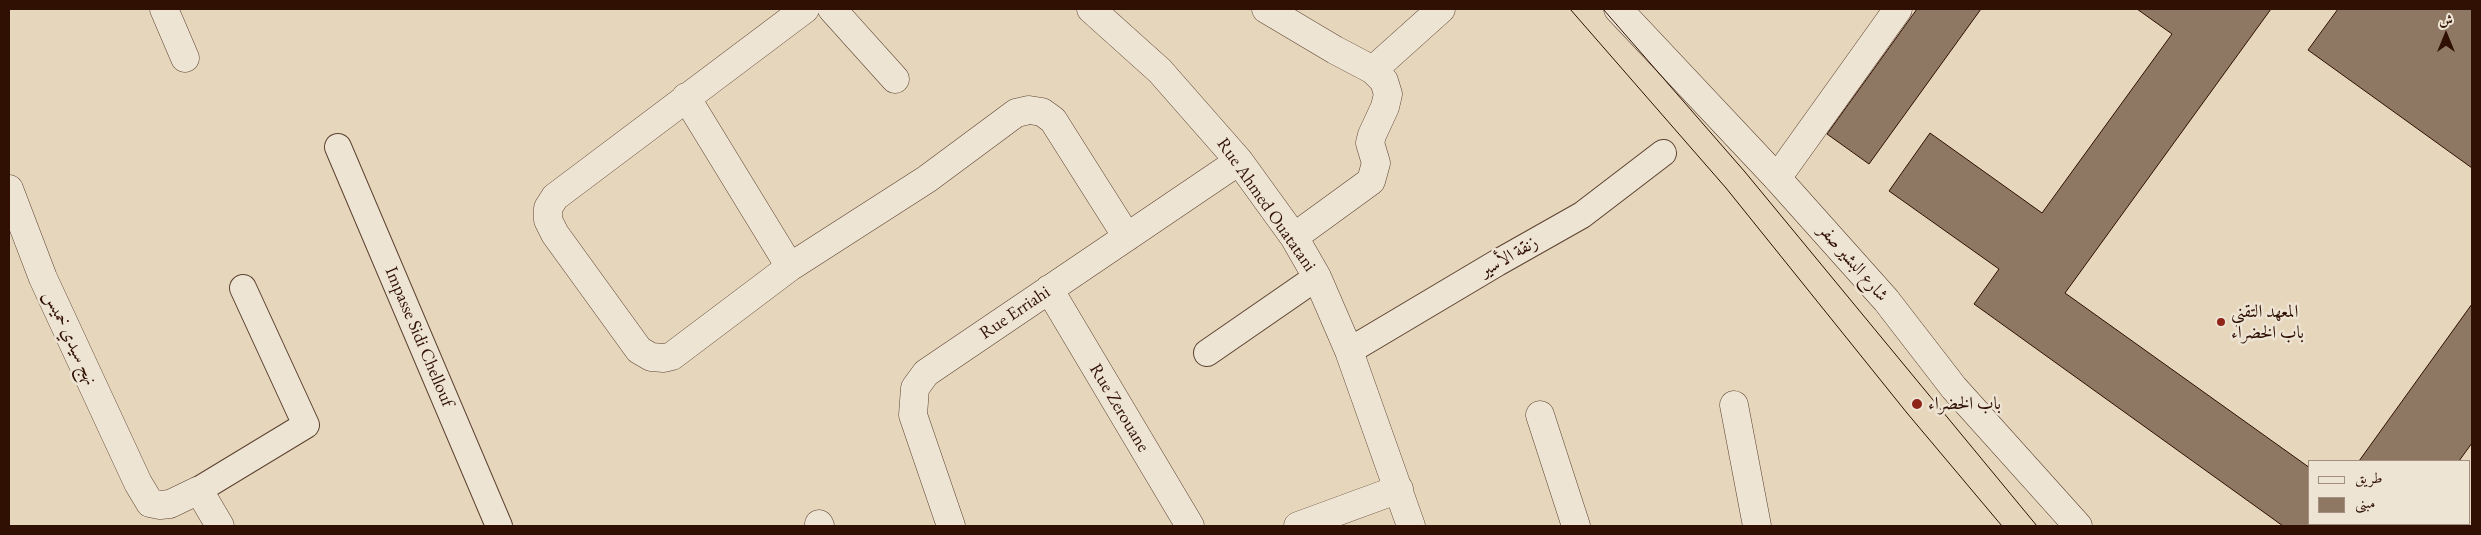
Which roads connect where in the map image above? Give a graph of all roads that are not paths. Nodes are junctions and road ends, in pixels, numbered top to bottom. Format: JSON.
{"nodes":[{"id":1,"x":164,"y":9,"type":"edge"},
{"id":2,"x":805,"y":9,"type":"edge"},
{"id":3,"x":832,"y":9,"type":"edge"},
{"id":4,"x":1091,"y":9,"type":"edge"},
{"id":5,"x":1266,"y":9,"type":"edge"},
{"id":6,"x":1441,"y":9,"type":"edge"},
{"id":7,"x":1618,"y":9,"type":"edge"},
{"id":8,"x":1898,"y":9,"type":"edge"},
{"id":9,"x":185,"y":58,"type":"dead end"},
{"id":10,"x":1373,"y":70,"type":"junction"},
{"id":11,"x":895,"y":79,"type":"dead end"},
{"id":12,"x":686,"y":97,"type":"junction"},
{"id":13,"x":338,"y":147,"type":"dead end"},
{"id":14,"x":1663,"y":153,"type":"dead end"},
{"id":15,"x":1239,"y":161,"type":"junction"},
{"id":16,"x":1777,"y":178,"type":"junction"},
{"id":17,"x":9,"y":189,"type":"edge"},
{"id":18,"x":1127,"y":237,"type":"junction"},
{"id":19,"x":1294,"y":237,"type":"junction"},
{"id":20,"x":790,"y":267,"type":"junction"},
{"id":21,"x":1317,"y":277,"type":"junction"},
{"id":22,"x":243,"y":288,"type":"dead end"},
{"id":23,"x":1049,"y":290,"type":"junction"},
{"id":24,"x":1349,"y":351,"type":"junction"},
{"id":25,"x":1207,"y":353,"type":"dead end"},
{"id":26,"x":1734,"y":405,"type":"dead end"},
{"id":27,"x":1540,"y":415,"type":"dead end"},
{"id":28,"x":1399,"y":489,"type":"junction"},
{"id":29,"x":197,"y":491,"type":"junction"},
{"id":30,"x":220,"y":526,"type":"edge"},
{"id":31,"x":499,"y":526,"type":"edge"},
{"id":32,"x":952,"y":526,"type":"edge"},
{"id":33,"x":1190,"y":526,"type":"edge"},
{"id":34,"x":1298,"y":526,"type":"edge"},
{"id":35,"x":1411,"y":526,"type":"edge"},
{"id":36,"x":1576,"y":526,"type":"edge"},
{"id":37,"x":1758,"y":526,"type":"edge"},
{"id":38,"x":2078,"y":526,"type":"edge"}],
"edges":[{"from":1,"to":9,"type":"street"},
{"from":2,"to":12,"type":"street"},
{"from":3,"to":11,"type":"street"},
{"from":4,"to":15,"type":"street","name":"Rue Ahmed Ouatatani"},
{"from":5,"to":10,"type":"street"},
{"from":6,"to":10,"type":"street"},
{"from":7,"to":16,"type":"street","name":"شارع البشير صفر"},
{"from":8,"to":16,"type":"street"},
{"from":10,"to":19,"type":"street"},
{"from":12,"to":20,"type":"street"},
{"from":12,"to":20,"type":"street"},
{"from":13,"to":31,"type":"street","name":"Impasse Sidi Chellouf"},
{"from":14,"to":24,"type":"street","name":"زنقة الأسير"},
{"from":15,"to":18,"type":"street","name":"Rue Erriahi"},
{"from":15,"to":19,"type":"street","name":"Rue Ahmed Ouatatani"},
{"from":16,"to":38,"type":"street","name":"شارع البشير صفر"},
{"from":17,"to":29,"type":"street","name":"نهج سيدي خميس"},
{"from":18,"to":20,"type":"street"},
{"from":18,"to":23,"type":"street","name":"Rue Erriahi"},
{"from":19,"to":21,"type":"street","name":"Rue Ahmed Ouatatani"},
{"from":21,"to":24,"type":"street","name":"Rue Ahmed Ouatatani"},
{"from":21,"to":25,"type":"street"},
{"from":22,"to":29,"type":"street"},
{"from":23,"to":32,"type":"street","name":"Rue Erriahi"},
{"from":23,"to":33,"type":"street","name":"Rue Zerouane"},
{"from":24,"to":28,"type":"street","name":"Rue Ahmed Ouatatani"},
{"from":26,"to":37,"type":"street"},
{"from":27,"to":36,"type":"street"},
{"from":28,"to":34,"type":"street"},
{"from":28,"to":35,"type":"street","name":"Rue Ahmed Ouatatani"},
{"from":29,"to":30,"type":"street"}]}
